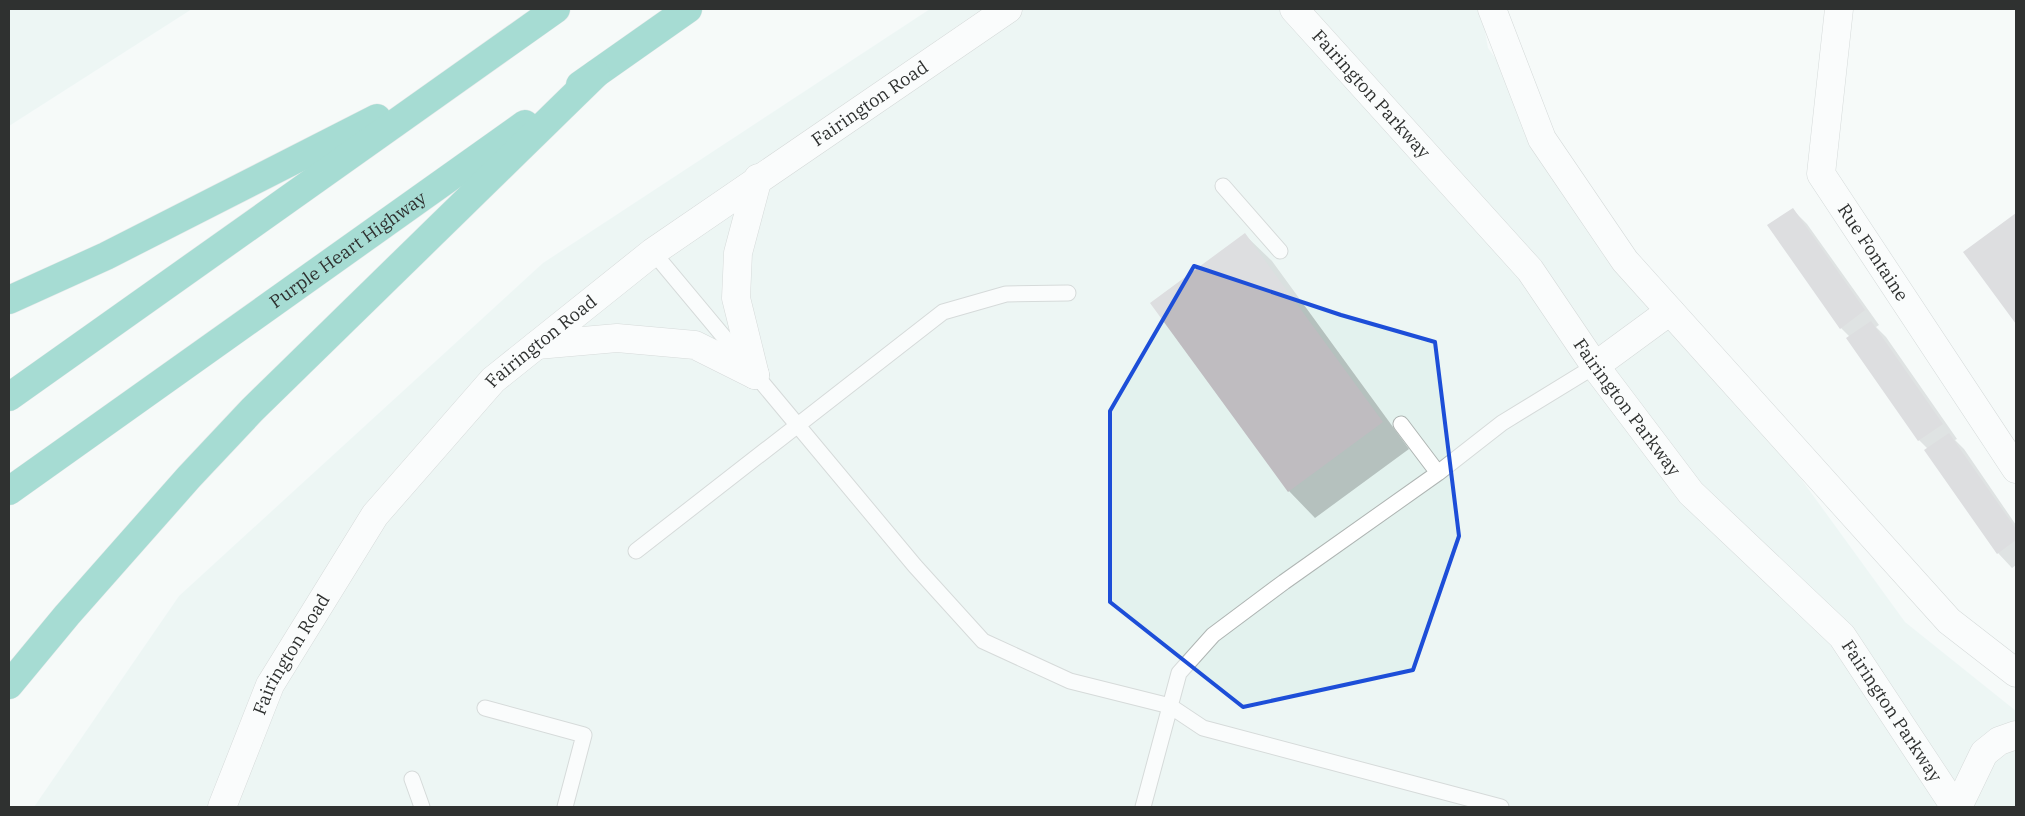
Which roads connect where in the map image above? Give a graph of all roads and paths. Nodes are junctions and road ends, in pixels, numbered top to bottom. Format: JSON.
{"nodes":[{"id":1,"x":556,"y":9,"type":"edge"},
{"id":2,"x":688,"y":9,"type":"edge"},
{"id":3,"x":1008,"y":9,"type":"edge"},
{"id":4,"x":1294,"y":9,"type":"edge"},
{"id":5,"x":1492,"y":9,"type":"edge"},
{"id":6,"x":1840,"y":9,"type":"edge"},
{"id":7,"x":596,"y":74,"type":"junction"},
{"id":8,"x":461,"y":76,"type":"junction"},
{"id":9,"x":758,"y":178,"type":"junction"},
{"id":10,"x":1223,"y":186,"type":"dead end"},
{"id":11,"x":1280,"y":251,"type":"dead end"},
{"id":12,"x":653,"y":252,"type":"junction"},
{"id":13,"x":1068,"y":293,"type":"dead end"},
{"id":14,"x":9,"y":300,"type":"edge"},
{"id":15,"x":1670,"y":311,"type":"junction"},
{"id":16,"x":537,"y":345,"type":"junction"},
{"id":17,"x":1596,"y":366,"type":"junction"},
{"id":18,"x":755,"y":375,"type":"junction"},
{"id":19,"x":9,"y":397,"type":"edge"},
{"id":20,"x":1401,"y":424,"type":"dead end"},
{"id":21,"x":797,"y":425,"type":"junction"},
{"id":22,"x":2016,"y":468,"type":"edge"},
{"id":23,"x":1438,"y":473,"type":"junction"},
{"id":24,"x":9,"y":491,"type":"edge"},
{"id":25,"x":636,"y":551,"type":"dead end"},
{"id":26,"x":2016,"y":673,"type":"edge"},
{"id":27,"x":9,"y":685,"type":"edge"},
{"id":28,"x":1170,"y":706,"type":"junction"},
{"id":29,"x":485,"y":708,"type":"dead end"},
{"id":30,"x":2016,"y":735,"type":"edge"},
{"id":31,"x":412,"y":779,"type":"dead end"},
{"id":32,"x":222,"y":807,"type":"edge"},
{"id":33,"x":422,"y":807,"type":"edge"},
{"id":34,"x":565,"y":807,"type":"edge"},
{"id":35,"x":1143,"y":807,"type":"edge"},
{"id":36,"x":1501,"y":807,"type":"edge"},
{"id":37,"x":1956,"y":807,"type":"edge"}],
"edges":[{"from":1,"to":8,"type":"highway"},
{"from":2,"to":7,"type":"highway","name":"Purple Heart Highway"},
{"from":3,"to":9,"type":"street","name":"Fairington Road"},
{"from":4,"to":17,"type":"street","name":"Fairington Parkway"},
{"from":5,"to":15,"type":"street"},
{"from":6,"to":22,"type":"street","name":"Rue Fontaine"},
{"from":7,"to":24,"type":"highway","name":"Purple Heart Highway"},
{"from":7,"to":27,"type":"highway"},
{"from":8,"to":14,"type":"highway"},
{"from":8,"to":19,"type":"highway"},
{"from":9,"to":12,"type":"street","name":"Fairington Road"},
{"from":9,"to":18,"type":"street"},
{"from":10,"to":11,"type":"lane"},
{"from":12,"to":16,"type":"street","name":"Fairington Road"},
{"from":12,"to":18,"type":"lane"},
{"from":13,"to":21,"type":"lane"},
{"from":15,"to":17,"type":"street"},
{"from":15,"to":26,"type":"street"},
{"from":16,"to":18,"type":"street"},
{"from":16,"to":32,"type":"street","name":"Fairington Road"},
{"from":17,"to":23,"type":"lane"},
{"from":17,"to":37,"type":"street","name":"Fairington Parkway"},
{"from":18,"to":21,"type":"lane"},
{"from":20,"to":23,"type":"lane"},
{"from":21,"to":25,"type":"lane"},
{"from":21,"to":28,"type":"lane"},
{"from":23,"to":28,"type":"lane"},
{"from":28,"to":35,"type":"lane"},
{"from":28,"to":36,"type":"lane"},
{"from":29,"to":34,"type":"lane"},
{"from":30,"to":37,"type":"street"},
{"from":31,"to":33,"type":"lane"}]}
